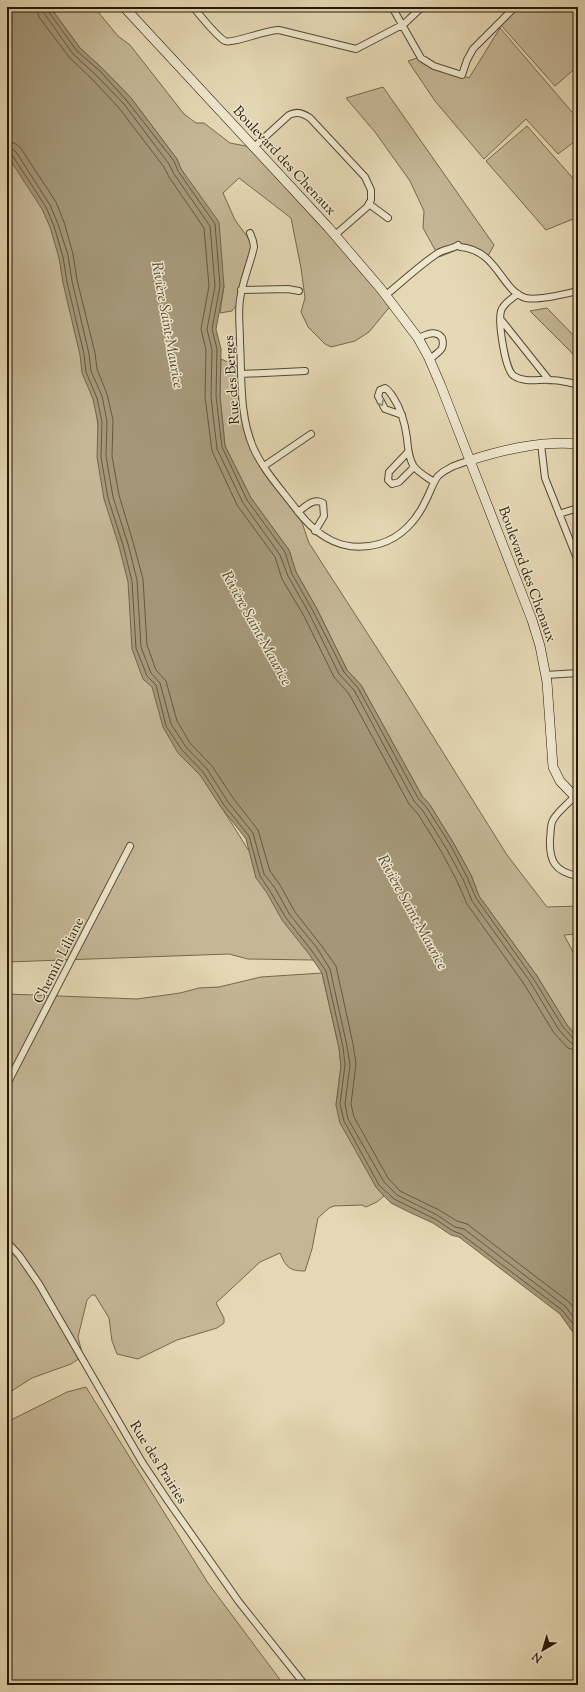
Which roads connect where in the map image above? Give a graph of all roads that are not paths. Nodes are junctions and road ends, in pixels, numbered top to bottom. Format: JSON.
{"nodes":[{"id":1,"x":124,"y":7,"type":"edge"},
{"id":2,"x":193,"y":7,"type":"edge"},
{"id":3,"x":392,"y":7,"type":"edge"},
{"id":4,"x":422,"y":7,"type":"edge"},
{"id":5,"x":515,"y":7,"type":"edge"},
{"id":6,"x":402,"y":26,"type":"junction"},
{"id":7,"x":254,"y":147,"type":"junction"},
{"id":8,"x":369,"y":204,"type":"junction"},
{"id":9,"x":388,"y":218,"type":"dead end"},
{"id":10,"x":250,"y":233,"type":"dead end"},
{"id":11,"x":335,"y":235,"type":"junction"},
{"id":12,"x":241,"y":290,"type":"junction"},
{"id":13,"x":298,"y":291,"type":"dead end"},
{"id":14,"x":578,"y":291,"type":"edge"},
{"id":15,"x":518,"y":294,"type":"junction"},
{"id":16,"x":386,"y":295,"type":"junction"},
{"id":17,"x":502,"y":321,"type":"junction"},
{"id":18,"x":418,"y":338,"type":"junction"},
{"id":19,"x":430,"y":358,"type":"junction"},
{"id":20,"x":305,"y":372,"type":"dead end"},
{"id":21,"x":242,"y":374,"type":"junction"},
{"id":22,"x":549,"y":380,"type":"junction"},
{"id":23,"x":578,"y":384,"type":"edge"},
{"id":24,"x":402,"y":415,"type":"junction"},
{"id":25,"x":311,"y":434,"type":"dead end"},
{"id":26,"x":541,"y":444,"type":"junction"},
{"id":27,"x":578,"y":444,"type":"edge"},
{"id":28,"x":408,"y":452,"type":"junction"},
{"id":29,"x":471,"y":460,"type":"junction"},
{"id":30,"x":264,"y":466,"type":"junction"},
{"id":31,"x":414,"y":467,"type":"junction"},
{"id":32,"x":434,"y":482,"type":"junction"},
{"id":33,"x":578,"y":508,"type":"edge"},
{"id":34,"x":298,"y":512,"type":"junction"},
{"id":35,"x":559,"y":514,"type":"junction"},
{"id":36,"x":315,"y":531,"type":"junction"},
{"id":37,"x":578,"y":561,"type":"edge"},
{"id":38,"x":578,"y":673,"type":"edge"},
{"id":39,"x":546,"y":675,"type":"junction"},
{"id":40,"x":576,"y":798,"type":"edge"},
{"id":41,"x":130,"y":846,"type":"dead end"},
{"id":42,"x":578,"y":876,"type":"edge"},
{"id":43,"x":7,"y":1084,"type":"edge"},
{"id":44,"x":7,"y":1242,"type":"edge"},
{"id":45,"x":305,"y":1685,"type":"edge"}],
"edges":[{"from":1,"to":7,"type":"street","name":"Boulevard des Chenaux"},
{"from":2,"to":6,"type":"street"},
{"from":3,"to":6,"type":"street"},
{"from":4,"to":6,"type":"street"},
{"from":5,"to":6,"type":"street"},
{"from":7,"to":8,"type":"street"},
{"from":7,"to":11,"type":"street","name":"Boulevard des Chenaux"},
{"from":8,"to":9,"type":"street"},
{"from":8,"to":11,"type":"street"},
{"from":10,"to":12,"type":"street","name":"Rue des Berges"},
{"from":11,"to":16,"type":"street","name":"Boulevard des Chenaux"},
{"from":12,"to":13,"type":"street"},
{"from":12,"to":21,"type":"street","name":"Rue des Berges"},
{"from":14,"to":15,"type":"street"},
{"from":15,"to":16,"type":"street"},
{"from":15,"to":17,"type":"street"},
{"from":16,"to":18,"type":"street","name":"Boulevard des Chenaux"},
{"from":17,"to":22,"type":"street"},
{"from":17,"to":22,"type":"street"},
{"from":18,"to":19,"type":"street","name":"Boulevard des Chenaux"},
{"from":18,"to":19,"type":"street"},
{"from":19,"to":29,"type":"street","name":"Boulevard des Chenaux"},
{"from":20,"to":21,"type":"street"},
{"from":21,"to":30,"type":"street","name":"Rue des Berges"},
{"from":22,"to":23,"type":"street"},
{"from":24,"to":24,"type":"street","one_way":true},
{"from":24,"to":28,"type":"street"},
{"from":25,"to":30,"type":"street"},
{"from":26,"to":27,"type":"street"},
{"from":26,"to":29,"type":"street"},
{"from":26,"to":35,"type":"street"},
{"from":28,"to":31,"type":"street"},
{"from":28,"to":31,"type":"street"},
{"from":29,"to":32,"type":"street","name":"Rue des Berges"},
{"from":29,"to":39,"type":"street","name":"Boulevard des Chenaux"},
{"from":30,"to":34,"type":"street","name":"Rue des Berges"},
{"from":31,"to":32,"type":"street"},
{"from":32,"to":36,"type":"street","name":"Rue des Berges"},
{"from":33,"to":35,"type":"street"},
{"from":34,"to":36,"type":"street","name":"Rue des Berges"},
{"from":34,"to":36,"type":"street"},
{"from":35,"to":37,"type":"street"},
{"from":38,"to":39,"type":"street"},
{"from":39,"to":40,"type":"street","name":"Boulevard des Chenaux"},
{"from":40,"to":42,"type":"street"},
{"from":41,"to":43,"type":"street","name":"Chemin Liliane"},
{"from":44,"to":45,"type":"street","name":"Rue des Prairies"}]}
